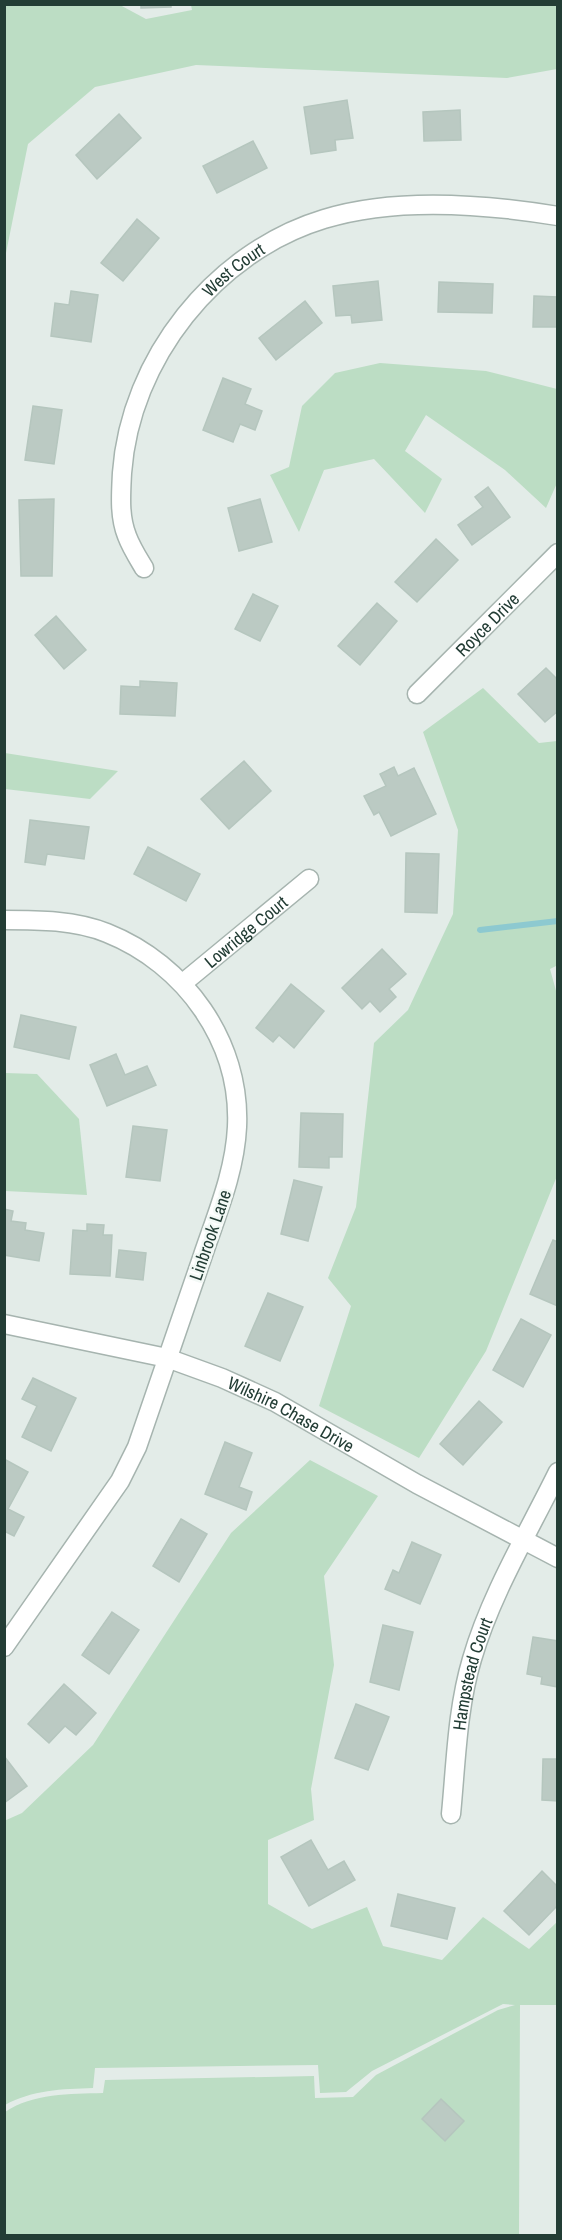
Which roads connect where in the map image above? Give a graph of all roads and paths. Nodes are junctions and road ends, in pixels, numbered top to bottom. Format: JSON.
{"nodes":[{"id":1,"x":558,"y":216,"type":"edge"},
{"id":2,"x":558,"y":553,"type":"edge"},
{"id":3,"x":144,"y":568,"type":"dead end"},
{"id":4,"x":417,"y":694,"type":"dead end"},
{"id":5,"x":309,"y":879,"type":"dead end"},
{"id":6,"x":4,"y":920,"type":"edge"},
{"id":7,"x":183,"y":983,"type":"junction"},
{"id":8,"x":4,"y":1324,"type":"edge"},
{"id":9,"x":167,"y":1358,"type":"junction"},
{"id":10,"x":558,"y":1472,"type":"edge"},
{"id":11,"x":524,"y":1541,"type":"junction"},
{"id":12,"x":558,"y":1558,"type":"edge"},
{"id":13,"x":4,"y":1647,"type":"edge"},
{"id":14,"x":451,"y":1814,"type":"dead end"}],
"edges":[{"from":1,"to":3,"type":"street","name":"West Court"},
{"from":2,"to":4,"type":"street","name":"Royce Drive"},
{"from":5,"to":7,"type":"street","name":"Lowridge Court"},
{"from":6,"to":7,"type":"street","name":"Linbrook Lane"},
{"from":7,"to":9,"type":"street","name":"Linbrook Lane"},
{"from":8,"to":9,"type":"street","name":"Wilshire Chase Drive"},
{"from":9,"to":11,"type":"street","name":"Wilshire Chase Drive"},
{"from":9,"to":13,"type":"street","name":"Linbrook Lane"},
{"from":10,"to":11,"type":"street","name":"Hampstead Court"},
{"from":11,"to":12,"type":"street","name":"Wilshire Chase Drive"},
{"from":11,"to":14,"type":"street","name":"Hampstead Court"}]}
